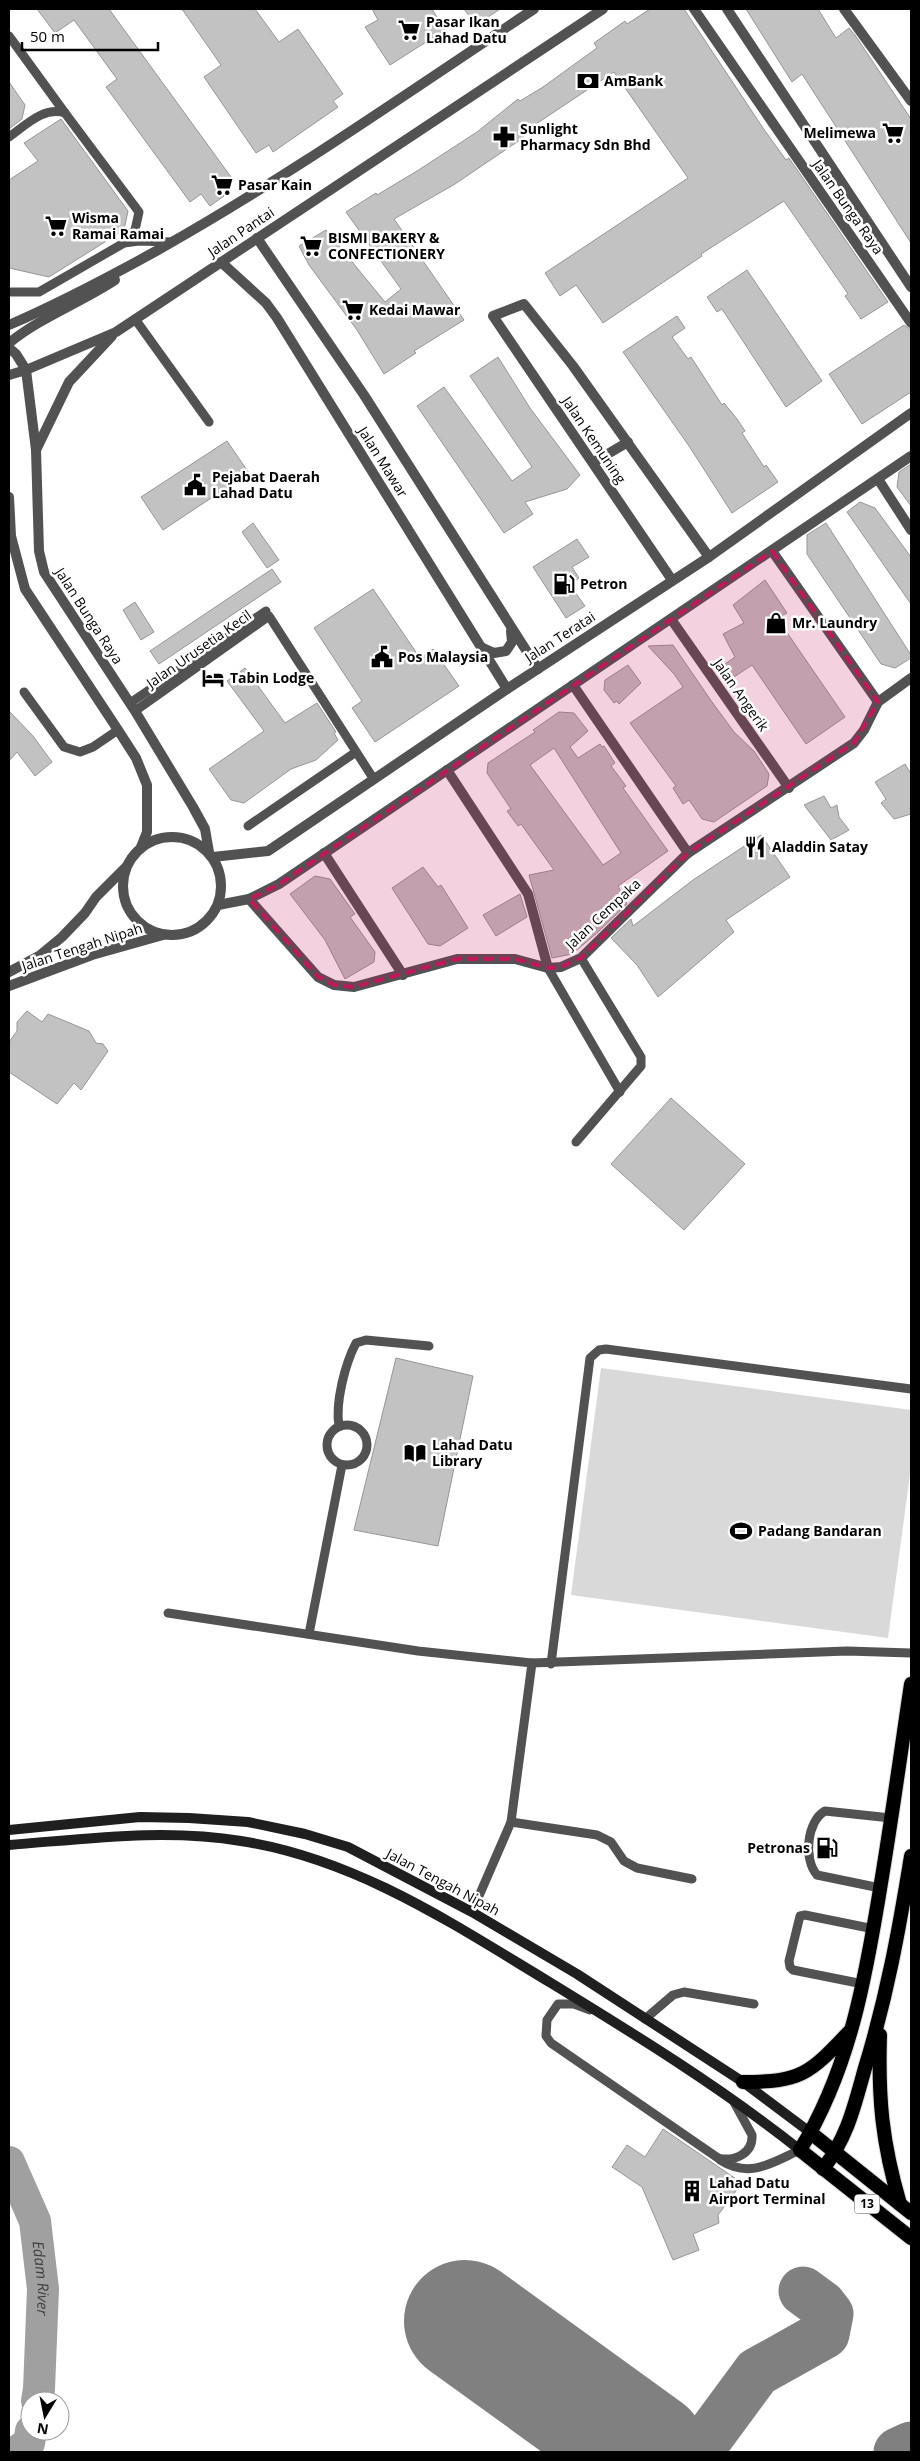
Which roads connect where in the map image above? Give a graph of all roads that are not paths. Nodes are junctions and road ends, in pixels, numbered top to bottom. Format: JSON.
{"nodes":[{"id":1,"x":534,"y":9,"type":"edge"},
{"id":2,"x":603,"y":9,"type":"edge"},
{"id":3,"x":694,"y":9,"type":"edge"},
{"id":4,"x":727,"y":9,"type":"edge"},
{"id":5,"x":844,"y":9,"type":"edge"},
{"id":6,"x":9,"y":36,"type":"edge"},
{"id":7,"x":911,"y":102,"type":"edge"},
{"id":8,"x":65,"y":113,"type":"junction"},
{"id":9,"x":9,"y":136,"type":"edge"},
{"id":10,"x":257,"y":238,"type":"junction"},
{"id":11,"x":173,"y":242,"type":"junction"},
{"id":12,"x":124,"y":243,"type":"junction"},
{"id":13,"x":160,"y":249,"type":"junction"},
{"id":14,"x":221,"y":262,"type":"junction"},
{"id":15,"x":911,"y":287,"type":"edge"},
{"id":16,"x":9,"y":292,"type":"edge"},
{"id":17,"x":135,"y":320,"type":"junction"},
{"id":18,"x":911,"y":323,"type":"edge"},
{"id":19,"x":9,"y":324,"type":"edge"},
{"id":20,"x":116,"y":332,"type":"junction"},
{"id":21,"x":9,"y":344,"type":"edge"},
{"id":22,"x":9,"y":348,"type":"edge"},
{"id":23,"x":26,"y":370,"type":"junction"},
{"id":24,"x":9,"y":376,"type":"edge"},
{"id":25,"x":911,"y":413,"type":"edge"},
{"id":26,"x":209,"y":422,"type":"dead end"},
{"id":27,"x":628,"y":442,"type":"junction"},
{"id":28,"x":36,"y":450,"type":"junction"},
{"id":29,"x":911,"y":456,"type":"edge"},
{"id":30,"x":594,"y":462,"type":"junction"},
{"id":31,"x":878,"y":479,"type":"junction"},
{"id":32,"x":9,"y":498,"type":"edge"},
{"id":33,"x":9,"y":529,"type":"edge"},
{"id":34,"x":911,"y":530,"type":"edge"},
{"id":35,"x":772,"y":551,"type":"junction"},
{"id":36,"x":710,"y":557,"type":"junction"},
{"id":37,"x":672,"y":580,"type":"junction"},
{"id":38,"x":266,"y":611,"type":"dead end"},
{"id":39,"x":671,"y":619,"type":"junction"},
{"id":40,"x":509,"y":625,"type":"junction"},
{"id":41,"x":482,"y":648,"type":"junction"},
{"id":42,"x":538,"y":669,"type":"junction"},
{"id":43,"x":911,"y":678,"type":"edge"},
{"id":44,"x":573,"y":685,"type":"junction"},
{"id":45,"x":507,"y":689,"type":"junction"},
{"id":46,"x":24,"y":692,"type":"dead end"},
{"id":47,"x":878,"y":702,"type":"junction"},
{"id":48,"x":132,"y":707,"type":"junction"},
{"id":49,"x":118,"y":730,"type":"junction"},
{"id":50,"x":356,"y":752,"type":"junction"},
{"id":51,"x":447,"y":770,"type":"junction"},
{"id":52,"x":373,"y":778,"type":"junction"},
{"id":53,"x":789,"y":788,"type":"junction"},
{"id":54,"x":248,"y":826,"type":"dead end"},
{"id":55,"x":141,"y":847,"type":"junction"},
{"id":56,"x":324,"y":853,"type":"junction"},
{"id":57,"x":688,"y":853,"type":"junction"},
{"id":58,"x":211,"y":855,"type":"junction"},
{"id":59,"x":126,"y":867,"type":"junction"},
{"id":60,"x":249,"y":899,"type":"junction"},
{"id":61,"x":218,"y":905,"type":"junction"},
{"id":62,"x":163,"y":935,"type":"junction"},
{"id":63,"x":581,"y":958,"type":"junction"},
{"id":64,"x":548,"y":968,"type":"junction"},
{"id":65,"x":9,"y":972,"type":"edge"},
{"id":66,"x":403,"y":975,"type":"junction"},
{"id":67,"x":9,"y":986,"type":"edge"},
{"id":68,"x":620,"y":1092,"type":"junction"},
{"id":69,"x":576,"y":1142,"type":"dead end"},
{"id":70,"x":429,"y":1346,"type":"dead end"},
{"id":71,"x":911,"y":1389,"type":"edge"},
{"id":72,"x":339,"y":1426,"type":"junction"},
{"id":73,"x":342,"y":1465,"type":"junction"},
{"id":74,"x":168,"y":1613,"type":"dead end"},
{"id":75,"x":309,"y":1634,"type":"junction"},
{"id":76,"x":911,"y":1653,"type":"edge"},
{"id":77,"x":532,"y":1663,"type":"junction"},
{"id":78,"x":551,"y":1664,"type":"junction"},
{"id":79,"x":911,"y":1684,"type":"edge"},
{"id":80,"x":891,"y":1818,"type":"junction"},
{"id":81,"x":511,"y":1822,"type":"junction"},
{"id":82,"x":9,"y":1830,"type":"edge"},
{"id":83,"x":9,"y":1846,"type":"edge"},
{"id":84,"x":911,"y":1856,"type":"edge"},
{"id":85,"x":692,"y":1879,"type":"dead end"},
{"id":86,"x":880,"y":1888,"type":"junction"},
{"id":87,"x":472,"y":1912,"type":"junction"},
{"id":88,"x":874,"y":1928,"type":"junction"},
{"id":89,"x":863,"y":1984,"type":"junction"},
{"id":90,"x":754,"y":2004,"type":"dead end"},
{"id":91,"x":597,"y":2012,"type":"junction"},
{"id":92,"x":882,"y":2012,"type":"junction"},
{"id":93,"x":645,"y":2019,"type":"junction"},
{"id":94,"x":852,"y":2028,"type":"junction"},
{"id":95,"x":743,"y":2082,"type":"junction"},
{"id":96,"x":732,"y":2100,"type":"junction"},
{"id":97,"x":810,"y":2133,"type":"junction"},
{"id":98,"x":800,"y":2150,"type":"junction"},
{"id":99,"x":836,"y":2152,"type":"junction"},
{"id":100,"x":718,"y":2158,"type":"junction"},
{"id":101,"x":823,"y":2169,"type":"junction"},
{"id":102,"x":900,"y":2204,"type":"junction"},
{"id":103,"x":911,"y":2213,"type":"edge"},
{"id":104,"x":911,"y":2238,"type":"edge"}],
"edges":[{"from":1,"to":11,"type":"street","name":"Jalan Pantai"},
{"from":2,"to":10,"type":"street","name":"Jalan Pantai"},
{"from":3,"to":18,"type":"street","name":"Jalan Bunga Raya"},
{"from":4,"to":15,"type":"street","name":"Jalan Bunga Raya"},
{"from":5,"to":7,"type":"street"},
{"from":6,"to":8,"type":"lane"},
{"from":8,"to":9,"type":"lane"},
{"from":8,"to":12,"type":"lane"},
{"from":10,"to":14,"type":"street","name":"Jalan Pantai"},
{"from":10,"to":40,"type":"street","name":"Jalan Mawar"},
{"from":11,"to":12,"type":"lane"},
{"from":11,"to":13,"type":"street","name":"Jalan Pantai"},
{"from":12,"to":16,"type":"lane"},
{"from":13,"to":19,"type":"street","name":"Jalan Pantai"},
{"from":13,"to":21,"type":"street"},
{"from":14,"to":17,"type":"street","name":"Jalan Pantai"},
{"from":14,"to":41,"type":"street","name":"Jalan Mawar"},
{"from":17,"to":20,"type":"street","name":"Jalan Pantai"},
{"from":17,"to":26,"type":"lane"},
{"from":20,"to":23,"type":"street","name":"Jalan Pantai"},
{"from":20,"to":28,"type":"street"},
{"from":22,"to":23,"type":"street"},
{"from":23,"to":24,"type":"street","name":"Jalan Pantai"},
{"from":23,"to":28,"type":"street","name":"Jalan Bunga Raya"},
{"from":25,"to":36,"type":"street","name":"Jalan Teratai"},
{"from":27,"to":30,"type":"street"},
{"from":27,"to":30,"type":"street","name":"Jalan Kemuning"},
{"from":27,"to":36,"type":"street"},
{"from":28,"to":48,"type":"street","name":"Jalan Bunga Raya"},
{"from":29,"to":31,"type":"street"},
{"from":30,"to":37,"type":"street","name":"Jalan Kemuning"},
{"from":31,"to":34,"type":"street"},
{"from":31,"to":35,"type":"street"},
{"from":32,"to":33,"type":"street"},
{"from":33,"to":49,"type":"street"},
{"from":35,"to":39,"type":"street"},
{"from":35,"to":47,"type":"street"},
{"from":36,"to":37,"type":"street","name":"Jalan Teratai"},
{"from":37,"to":42,"type":"street","name":"Jalan Teratai"},
{"from":38,"to":48,"type":"lane","name":"Jalan Urusetia Kecil"},
{"from":39,"to":44,"type":"street"},
{"from":39,"to":53,"type":"street","name":"Jalan Angerik"},
{"from":40,"to":41,"type":"street"},
{"from":40,"to":42,"type":"street","name":"Jalan Mawar"},
{"from":41,"to":45,"type":"street","name":"Jalan Mawar"},
{"from":42,"to":45,"type":"street","name":"Jalan Teratai"},
{"from":43,"to":47,"type":"street","name":"Jalan Cempaka"},
{"from":44,"to":51,"type":"street"},
{"from":44,"to":57,"type":"street"},
{"from":45,"to":52,"type":"street","name":"Jalan Teratai"},
{"from":46,"to":49,"type":"lane"},
{"from":47,"to":53,"type":"street","name":"Jalan Cempaka"},
{"from":48,"to":50,"type":"lane","name":"Jalan Urusetia Kecil"},
{"from":48,"to":58,"type":"street","name":"Jalan Bunga Raya"},
{"from":49,"to":55,"type":"street"},
{"from":50,"to":52,"type":"lane","name":"Jalan Urusetia Kecil"},
{"from":50,"to":54,"type":"lane"},
{"from":51,"to":56,"type":"street"},
{"from":51,"to":64,"type":"street"},
{"from":52,"to":58,"type":"street","name":"Jalan Teratai"},
{"from":53,"to":57,"type":"street","name":"Jalan Cempaka"},
{"from":55,"to":58,"type":"street"},
{"from":55,"to":59,"type":"street"},
{"from":56,"to":60,"type":"street"},
{"from":56,"to":66,"type":"street"},
{"from":57,"to":63,"type":"street","name":"Jalan Cempaka"},
{"from":58,"to":61,"type":"street"},
{"from":59,"to":62,"type":"street"},
{"from":59,"to":65,"type":"street","name":"Jalan Tengah Nipah"},
{"from":60,"to":61,"type":"street"},
{"from":60,"to":66,"type":"street","name":"Jalan Cempaka"},
{"from":61,"to":62,"type":"street"},
{"from":62,"to":67,"type":"street","name":"Jalan Tengah Nipah"},
{"from":63,"to":64,"type":"street","name":"Jalan Cempaka"},
{"from":63,"to":68,"type":"lane"},
{"from":64,"to":66,"type":"street","name":"Jalan Cempaka"},
{"from":64,"to":68,"type":"lane"},
{"from":68,"to":69,"type":"lane"},
{"from":70,"to":72,"type":"lane"},
{"from":71,"to":78,"type":"lane"},
{"from":72,"to":73,"type":"lane"},
{"from":72,"to":73,"type":"lane"},
{"from":73,"to":75,"type":"lane"},
{"from":74,"to":75,"type":"lane"},
{"from":75,"to":77,"type":"lane"},
{"from":76,"to":78,"type":"lane"},
{"from":77,"to":78,"type":"lane"},
{"from":77,"to":81,"type":"lane"},
{"from":79,"to":80,"type":"highway"},
{"from":80,"to":86,"type":"highway"},
{"from":80,"to":86,"type":"lane"},
{"from":81,"to":85,"type":"lane"},
{"from":81,"to":87,"type":"lane"},
{"from":82,"to":87,"type":"main road","name":"Jalan Tengah Nipah"},
{"from":83,"to":91,"type":"main road"},
{"from":84,"to":92,"type":"highway"},
{"from":86,"to":88,"type":"highway"},
{"from":87,"to":93,"type":"main road","name":"Jalan Tengah Nipah"},
{"from":88,"to":89,"type":"highway"},
{"from":88,"to":89,"type":"lane"},
{"from":89,"to":94,"type":"highway"},
{"from":90,"to":93,"type":"lane"},
{"from":91,"to":96,"type":"main road"},
{"from":91,"to":100,"type":"lane"},
{"from":92,"to":99,"type":"highway"},
{"from":92,"to":102,"type":"highway"},
{"from":93,"to":95,"type":"main road","name":"Jalan Tengah Nipah"},
{"from":94,"to":95,"type":"highway"},
{"from":94,"to":97,"type":"highway"},
{"from":95,"to":97,"type":"main road","name":"Jalan Tengah Nipah"},
{"from":96,"to":98,"type":"main road"},
{"from":96,"to":100,"type":"lane"},
{"from":97,"to":98,"type":"highway"},
{"from":97,"to":99,"type":"highway","number":"13"},
{"from":98,"to":100,"type":"lane"},
{"from":98,"to":101,"type":"highway","number":"13"},
{"from":99,"to":101,"type":"highway"},
{"from":99,"to":102,"type":"highway","number":"13"},
{"from":101,"to":104,"type":"highway","number":"13"},
{"from":102,"to":103,"type":"highway","number":"13"}]}
